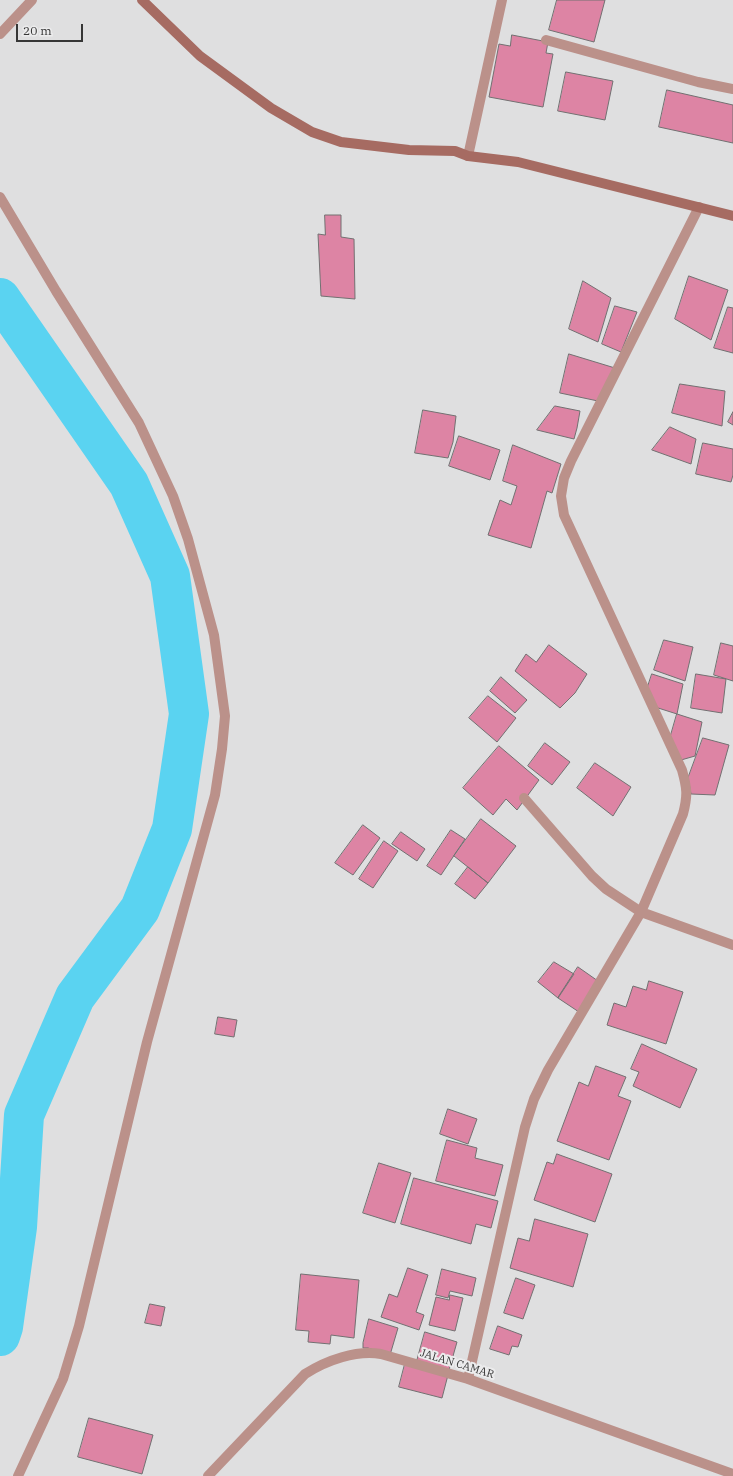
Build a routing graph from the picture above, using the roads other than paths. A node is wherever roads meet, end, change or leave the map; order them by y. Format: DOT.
graph roads {
  1 [pos="32,0"];
  2 [pos="142,0"];
  3 [pos="502,0"];
  4 [pos="0,34"];
  5 [pos="546,40"];
  6 [pos="733,89"];
  7 [pos="468,156"];
  8 [pos="0,197"];
  9 [pos="699,207"];
  10 [pos="733,216"];
  11 [pos="524,798"];
  12 [pos="641,912"];
  13 [pos="733,945"];
  14 [pos="468,1379"];
  15 [pos="733,1474"];
  16 [pos="18,1476"];
  17 [pos="208,1476"];
  1 -- 4 [label="street"];
  2 -- 7 [label="street"];
  3 -- 7 [label="street"];
  5 -- 6 [label="street"];
  7 -- 9 [label="street"];
  8 -- 16 [label="street"];
  9 -- 10 [label="street"];
  9 -- 12 [label="street"];
  11 -- 12 [label="street"];
  12 -- 13 [label="street"];
  12 -- 14 [label="street"];
  14 -- 15 [label="street, JALAN CAMAR"];
  14 -- 17 [label="street, JALAN CAMAR"];
}
